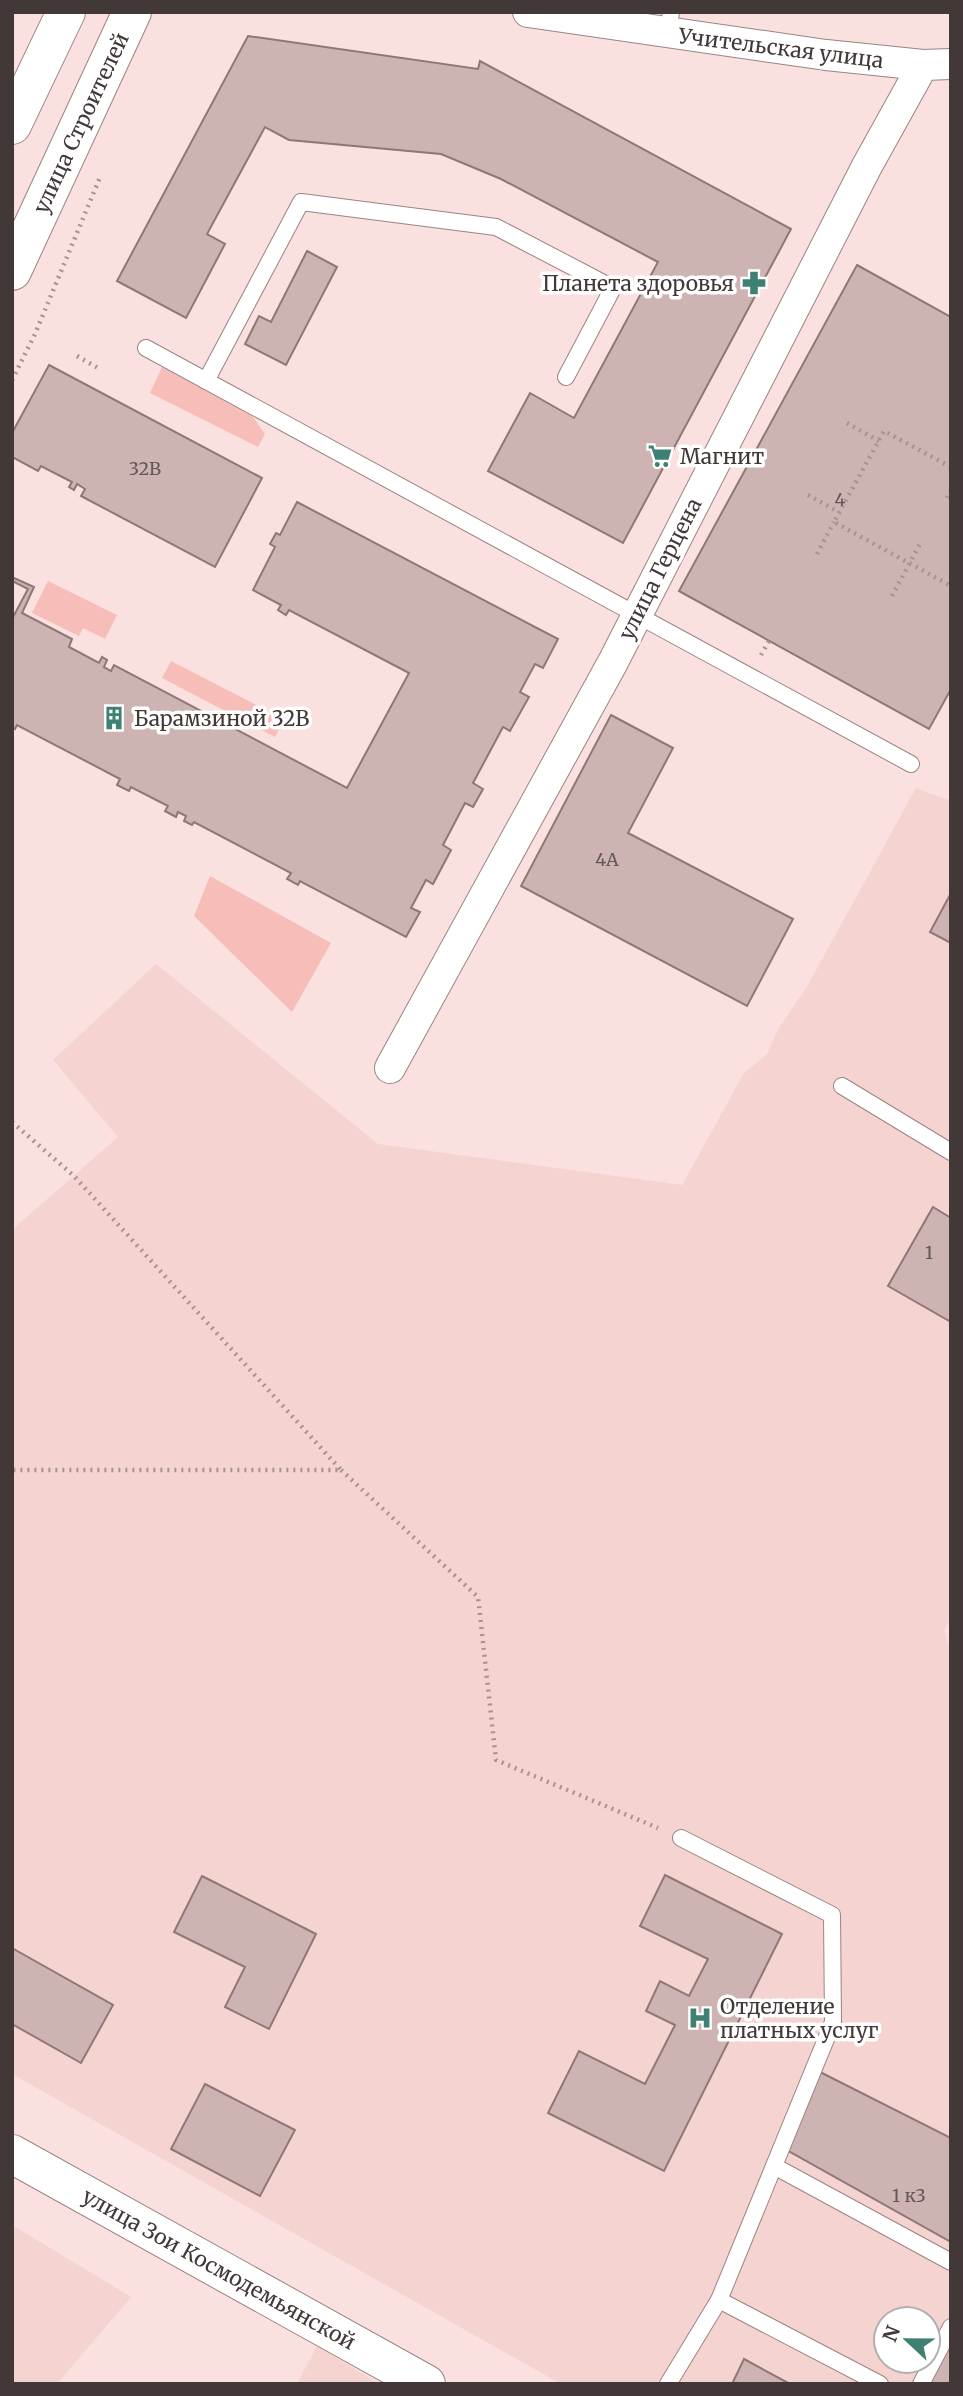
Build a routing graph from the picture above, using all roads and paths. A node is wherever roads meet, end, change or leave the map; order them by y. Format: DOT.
graph roads {
  1 [pos="65,12"];
  2 [pos="132,12"];
  3 [pos="528,12"];
  4 [pos="670,23"];
  5 [pos="937,65"];
  6 [pos="12,125"];
  7 [pos="104,167"];
  8 [pos="12,271"];
  9 [pos="146,348"];
  10 [pos="77,356"];
  11 [pos="97,368"];
  12 [pos="566,377"];
  13 [pos="12,380"];
  14 [pos="206,381"];
  15 [pos="847,423"];
  16 [pos="878,441"];
  17 [pos="951,467"];
  18 [pos="951,490"];
  19 [pos="808,495"];
  20 [pos="947,498"];
  21 [pos="839,512"];
  22 [pos="834,522"];
  23 [pos="921,542"];
  24 [pos="817,554"];
  25 [pos="909,564"];
  26 [pos="951,586"];
  27 [pos="892,596"];
  28 [pos="636,615"];
  29 [pos="911,764"];
  30 [pos="390,1068"];
  31 [pos="842,1086"];
  32 [pos="12,1122"];
  33 [pos="951,1152"];
  34 [pos="12,1470"];
  35 [pos="341,1470"];
  36 [pos="681,1838"];
  37 [pos="12,2154"];
  38 [pos="774,2166"];
  39 [pos="951,2262"];
  40 [pos="719,2300"];
  41 [pos="951,2327"];
  42 [pos="426,2384"];
  43 [pos="668,2384"];
  44 [pos="880,2384"];
  45 [pos="921,2384"];
  1 -- 6 [label="main road"];
  2 -- 8 [label="main road, улица Строителей"];
  3 -- 4 [label="street, Учительская улица"];
  4 -- 5 [label="street, Учительская улица"];
  5 -- 28 [label="street, улица Герцена"];
  7 -- 13 [label="path"];
  9 -- 14 [label="lane"];
  10 -- 11 [label="path"];
  12 -- 14 [label="lane"];
  14 -- 28 [label="lane"];
  15 -- 16 [label="path"];
  16 -- 17 [label="path"];
  16 -- 21 [label="path"];
  18 -- 20 [label="path"];
  19 -- 21 [label="path"];
  21 -- 22 [label="path"];
  22 -- 24 [label="path"];
  22 -- 25 [label="path"];
  23 -- 25 [label="path"];
  25 -- 26 [label="path"];
  25 -- 27 [label="path"];
  28 -- 29 [label="lane"];
  28 -- 30 [label="street, улица Герцена"];
  31 -- 33 [label="lane"];
  32 -- 35 [label="path"];
  34 -- 35 [label="path"];
  35 -- 36 [label="path"];
  36 -- 38 [label="lane"];
  37 -- 42 [label="main road, улица Зои Космодемьянской"];
  38 -- 39 [label="lane"];
  38 -- 40 [label="lane"];
  40 -- 43 [label="lane"];
  40 -- 44 [label="lane"];
  41 -- 45 [label="lane"];
}
